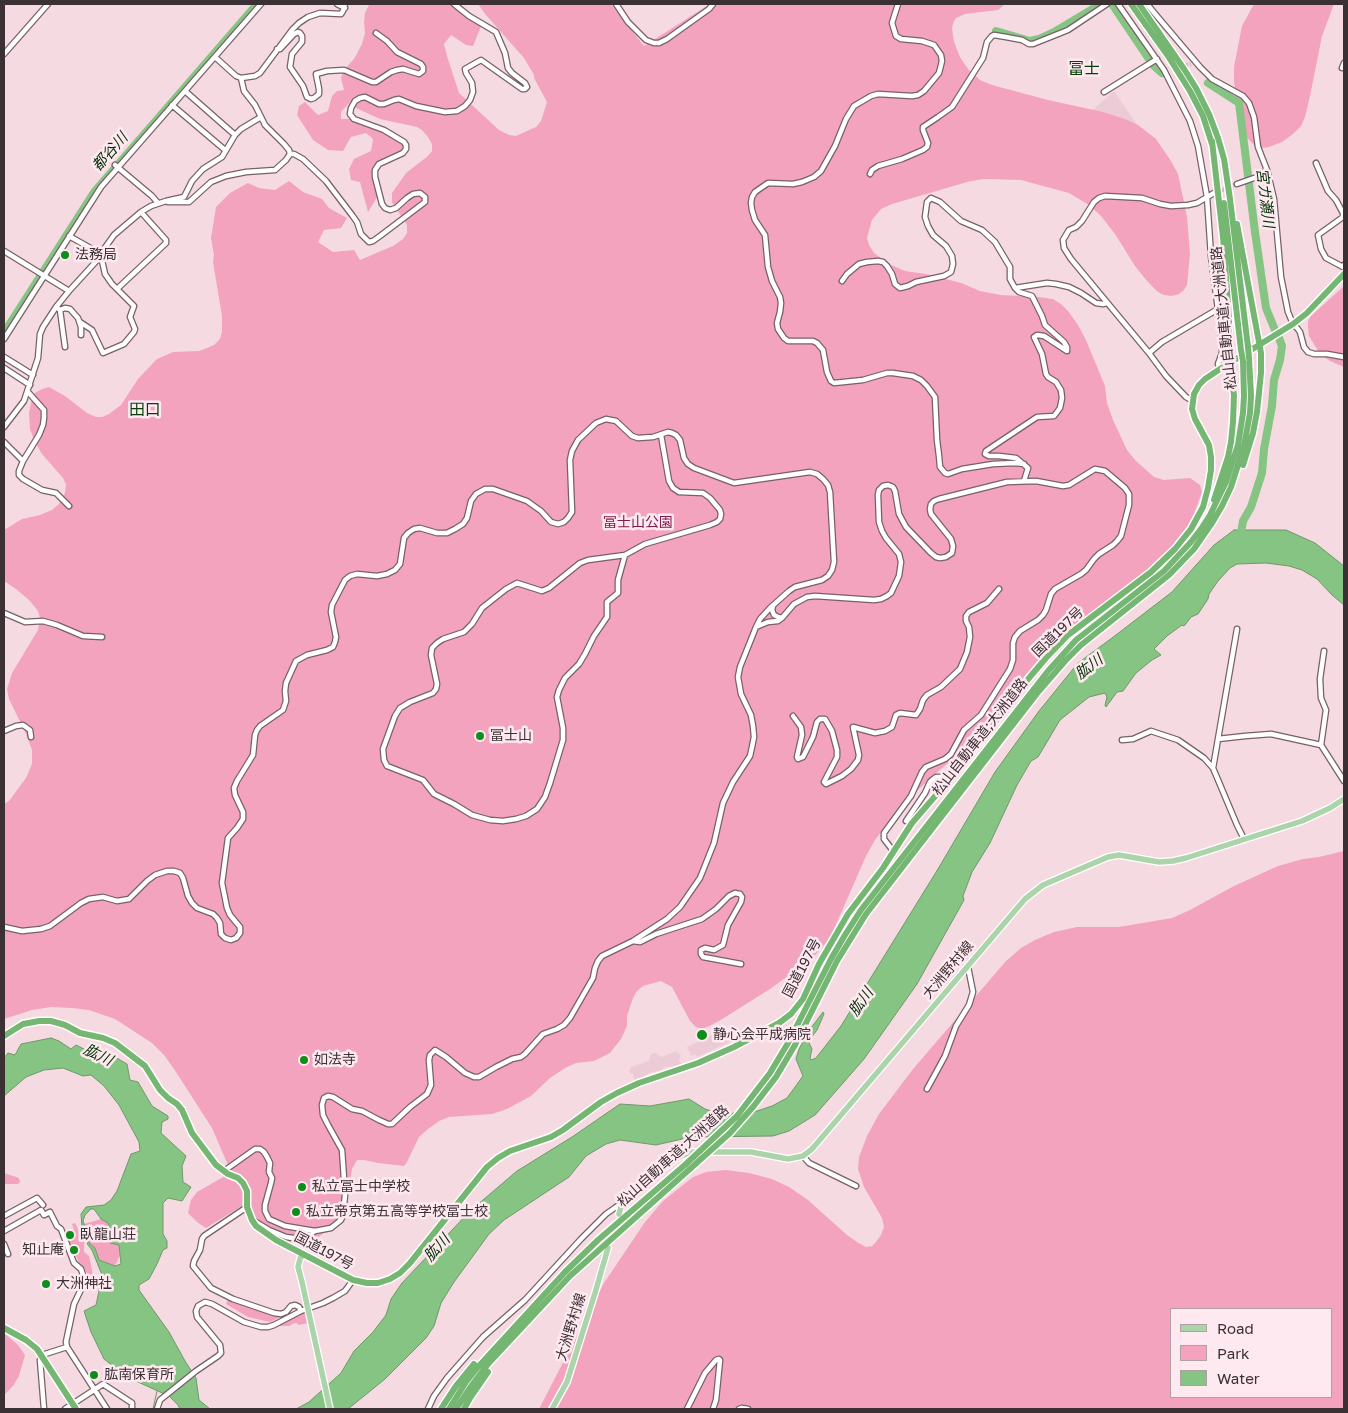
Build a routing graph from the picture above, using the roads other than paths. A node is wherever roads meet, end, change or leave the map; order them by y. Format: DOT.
graph roads {
  1 [pos="48,4"];
  2 [pos="262,4"];
  3 [pos="337,4"];
  4 [pos="454,4"];
  5 [pos="616,4"];
  6 [pos="713,4"];
  7 [pos="898,4"];
  8 [pos="1107,4"];
  9 [pos="1118,4"];
  10 [pos="1131,4"];
  11 [pos="1139,4"];
  12 [pos="1147,4"];
  13 [pos="345,6"];
  14 [pos="376,33"];
  15 [pos="277,49"];
  16 [pos="4,54"];
  17 [pos="215,57"];
  18 [pos="1157,59"];
  19 [pos="1191,64"];
  20 [pos="1200,67"];
  21 [pos="1171,69"];
  22 [pos="1164,70"];
  23 [pos="241,78"];
  24 [pos="185,91"];
  25 [pos="1104,92"];
  26 [pos="172,105"];
  27 [pos="261,117"];
  28 [pos="235,135"];
  29 [pos="1212,141"];
  30 [pos="225,150"];
  31 [pos="290,154"];
  32 [pos="1224,159"];
  33 [pos="1316,163"];
  34 [pos="117,166"];
  35 [pos="1267,170"];
  36 [pos="870,174"];
  37 [pos="1237,184"];
  38 [pos="1214,193"];
  39 [pos="1207,198"];
  40 [pos="166,201"];
  41 [pos="158,203"];
  42 [pos="140,212"];
  43 [pos="70,236"];
  44 [pos="4,251"];
  45 [pos="101,255"];
  46 [pos="1344,265"];
  47 [pos="1344,274"];
  48 [pos="42,275"];
  49 [pos="842,281"];
  50 [pos="1015,288"];
  51 [pos="117,289"];
  52 [pos="69,291"];
  53 [pos="1107,303"];
  54 [pos="58,309"];
  55 [pos="1218,309"];
  56 [pos="80,322"];
  57 [pos="1293,324"];
  58 [pos="81,335"];
  59 [pos="4,339"];
  60 [pos="1260,343"];
  61 [pos="65,347"];
  62 [pos="1245,349"];
  63 [pos="1149,353"];
  64 [pos="4,357"];
  65 [pos="1344,357"];
  66 [pos="1246,359"];
  67 [pos="1229,364"];
  68 [pos="4,368"];
  69 [pos="1220,369"];
  70 [pos="33,376"];
  71 [pos="30,385"];
  72 [pos="28,392"];
  73 [pos="1192,401"];
  74 [pos="4,427"];
  75 [pos="661,435"];
  76 [pos="4,442"];
  77 [pos="23,461"];
  78 [pos="1024,464"];
  79 [pos="1024,481"];
  80 [pos="69,506"];
  81 [pos="1222,506"];
  82 [pos="1201,528"];
  83 [pos="625,555"];
  84 [pos="999,589"];
  85 [pos="773,606"];
  86 [pos="4,613"];
  87 [pos="782,618"];
  88 [pos="756,627"];
  89 [pos="1237,629"];
  90 [pos="102,637"];
  91 [pos="1324,651"];
  92 [pos="793,716"];
  93 [pos="4,731"];
  94 [pos="31,737"];
  95 [pos="1218,739"];
  96 [pos="1122,740"];
  97 [pos="1321,745"];
  98 [pos="1213,768"];
  99 [pos="949,780"];
  100 [pos="1344,781"];
  101 [pos="1344,799"];
  102 [pos="906,821"];
  103 [pos="1244,840"];
  104 [pos="894,852"];
  105 [pos="4,927"];
  106 [pos="633,941"];
  107 [pos="741,964"];
  108 [pos="968,967"];
  109 [pos="4,1036"];
  110 [pos="792,1044"];
  111 [pos="927,1089"];
  112 [pos="803,1156"];
  113 [pos="224,1170"];
  114 [pos="856,1186"];
  115 [pos="622,1204"];
  116 [pos="43,1205"];
  117 [pos="248,1207"];
  118 [pos="4,1208"];
  119 [pos="619,1214"];
  120 [pos="5,1215"];
  121 [pos="252,1220"];
  122 [pos="4,1231"];
  123 [pos="315,1231"];
  124 [pos="4,1244"];
  125 [pos="608,1248"];
  126 [pos="8,1254"];
  127 [pos="303,1254"];
  128 [pos="353,1280"];
  129 [pos="301,1310"];
  130 [pos="519,1326"];
  131 [pos="4,1328"];
  132 [pos="67,1348"];
  133 [pos="42,1355"];
  134 [pos="95,1390"];
  135 [pos="75,1407"];
  136 [pos="44,1409"];
  137 [pos="65,1409"];
  138 [pos="107,1409"];
  139 [pos="132,1409"];
  140 [pos="157,1409"];
  141 [pos="330,1409"];
  142 [pos="428,1409"];
  143 [pos="441,1409"];
  144 [pos="449,1409"];
  145 [pos="456,1409"];
  146 [pos="464,1409"];
  147 [pos="552,1409"];
  148 [pos="687,1409"];
  149 [pos="713,1409"];
  150 [pos="739,1409"];
  151 [pos="747,1409"];
  1 -- 16 [label="street"];
  2 -- 17 [label="street"];
  3 -- 13 [label="street"];
  4 -- 31 [label="street"];
  5 -- 6 [label="street"];
  7 -- 78 [label="street"];
  8 -- 36 [label="street"];
  9 -- 18 [label="street"];
  10 -- 29 [label="highway, 松山自動車道;大洲道路"];
  11 -- 32 [label="highway, 松山自動車道;大洲道路"];
  12 -- 20 [label="street"];
  13 -- 15 [label="street"];
  14 -- 15 [label="street"];
  15 -- 23 [label="street"];
  17 -- 23 [label="street"];
  17 -- 24 [label="street"];
  18 -- 22 [label="street"];
  18 -- 25 [label="street"];
  19 -- 20 [label="street"];
  20 -- 35 [label="street"];
  21 -- 22 [label="street"];
  22 -- 39 [label="street"];
  23 -- 27 [label="street"];
  24 -- 26 [label="street"];
  24 -- 28 [label="street"];
  26 -- 30 [label="street"];
  26 -- 34 [label="street"];
  27 -- 28 [label="street"];
  27 -- 31 [label="street"];
  28 -- 30 [label="street"];
  29 -- 62 [label="highway, 松山自動車道;大洲道路"];
  29 -- 67 [label="highway"];
  30 -- 40 [label="street"];
  31 -- 40 [label="street"];
  32 -- 60 [label="highway"];
  32 -- 62 [label="highway, 松山自動車道;大洲道路"];
  33 -- 46 [label="street"];
  34 -- 41 [label="street"];
  34 -- 43 [label="street"];
  35 -- 37 [label="street"];
  35 -- 57 [label="street"];
  38 -- 39 [label="street"];
  39 -- 53 [label="street"];
  39 -- 55 [label="street"];
  40 -- 41 [label="street"];
  41 -- 42 [label="street"];
  42 -- 45 [label="street"];
  42 -- 51 [label="street"];
  43 -- 45 [label="street"];
  43 -- 48 [label="street"];
  44 -- 48 [label="street"];
  45 -- 51 [label="street"];
  45 -- 52 [label="street"];
  47 -- 57 [label="highway"];
  48 -- 52 [label="street"];
  48 -- 59 [label="street"];
  49 -- 50 [label="street"];
  50 -- 53 [label="street"];
  50 -- 78 [label="street"];
  51 -- 56 [label="street"];
  52 -- 54 [label="street"];
  53 -- 63 [label="street"];
  54 -- 56 [label="street"];
  54 -- 61 [label="street"];
  54 -- 70 [label="street"];
  55 -- 63 [label="street"];
  55 -- 69 [label="street"];
  56 -- 58 [label="street"];
  57 -- 60 [label="highway"];
  57 -- 65 [label="street"];
  60 -- 67 [label="highway"];
  60 -- 81 [label="highway"];
  62 -- 66 [label="highway, 松山自動車道;大洲道路, bridge"];
  63 -- 73 [label="street"];
  64 -- 70 [label="street"];
  66 -- 81 [label="highway, 松山自動車道;大洲道路"];
  66 -- 82 [label="highway, 松山自動車道;大洲道路"];
  67 -- 69 [label="highway"];
  67 -- 82 [label="highway"];
  68 -- 71 [label="street"];
  69 -- 73 [label="highway"];
  70 -- 71 [label="street"];
  71 -- 72 [label="street"];
  72 -- 74 [label="street"];
  72 -- 77 [label="street"];
  73 -- 99 [label="highway, 国道197号"];
  75 -- 83 [label="street"];
  75 -- 85 [label="street"];
  75 -- 105 [label="street"];
  76 -- 77 [label="street"];
  77 -- 80 [label="street"];
  78 -- 79 [label="street"];
  79 -- 87 [label="street"];
  79 -- 104 [label="street"];
  81 -- 110 [label="highway, 松山自動車道;大洲道路"];
  82 -- 110 [label="highway, 松山自動車道;大洲道路"];
  83 -- 83 [label="street"];
  84 -- 92 [label="street"];
  85 -- 87 [label="street"];
  85 -- 88 [label="street"];
  86 -- 90 [label="street"];
  87 -- 88 [label="street"];
  88 -- 106 [label="street"];
  89 -- 95 [label="street"];
  91 -- 97 [label="street"];
  93 -- 94 [label="street"];
  95 -- 97 [label="street"];
  95 -- 98 [label="street"];
  96 -- 98 [label="street"];
  97 -- 100 [label="street"];
  98 -- 103 [label="street"];
  99 -- 102 [label="street"];
  99 -- 104 [label="highway, 国道197号"];
  101 -- 103 [label="main road, 大洲野村線"];
  103 -- 108 [label="main road, 大洲野村線"];
  104 -- 128 [label="highway, 国道197号"];
  106 -- 107 [label="street"];
  106 -- 123 [label="street"];
  108 -- 111 [label="street"];
  108 -- 112 [label="main road, 大洲野村線"];
  109 -- 113 [label="highway"];
  110 -- 130 [label="highway, 松山自動車道;大洲道路, bridge"];
  112 -- 114 [label="street"];
  112 -- 115 [label="main road"];
  113 -- 117 [label="highway"];
  113 -- 123 [label="street"];
  115 -- 119 [label="main road"];
  115 -- 142 [label="street"];
  116 -- 120 [label="street"];
  117 -- 121 [label="highway"];
  117 -- 129 [label="street"];
  118 -- 120 [label="street"];
  121 -- 123 [label="street"];
  121 -- 127 [label="highway, 国道197号"];
  122 -- 132 [label="street"];
  124 -- 126 [label="street"];
  125 -- 147 [label="main road, 大洲野村線"];
  127 -- 128 [label="highway, 国道197号"];
  127 -- 141 [label="main road, bridge"];
  128 -- 129 [label="street"];
  129 -- 140 [label="street"];
  130 -- 143 [label="highway"];
  130 -- 144 [label="highway, 松山自動車道;大洲道路"];
  130 -- 145 [label="highway, 松山自動車道;大洲道路"];
  130 -- 146 [label="highway"];
  131 -- 133 [label="highway"];
  132 -- 133 [label="street"];
  132 -- 134 [label="street"];
  133 -- 135 [label="highway"];
  133 -- 136 [label="street"];
  134 -- 135 [label="street"];
  134 -- 138 [label="street"];
  134 -- 139 [label="street"];
  135 -- 137 [label="street"];
  148 -- 149 [label="street"];
  150 -- 151 [label="street"];
}
